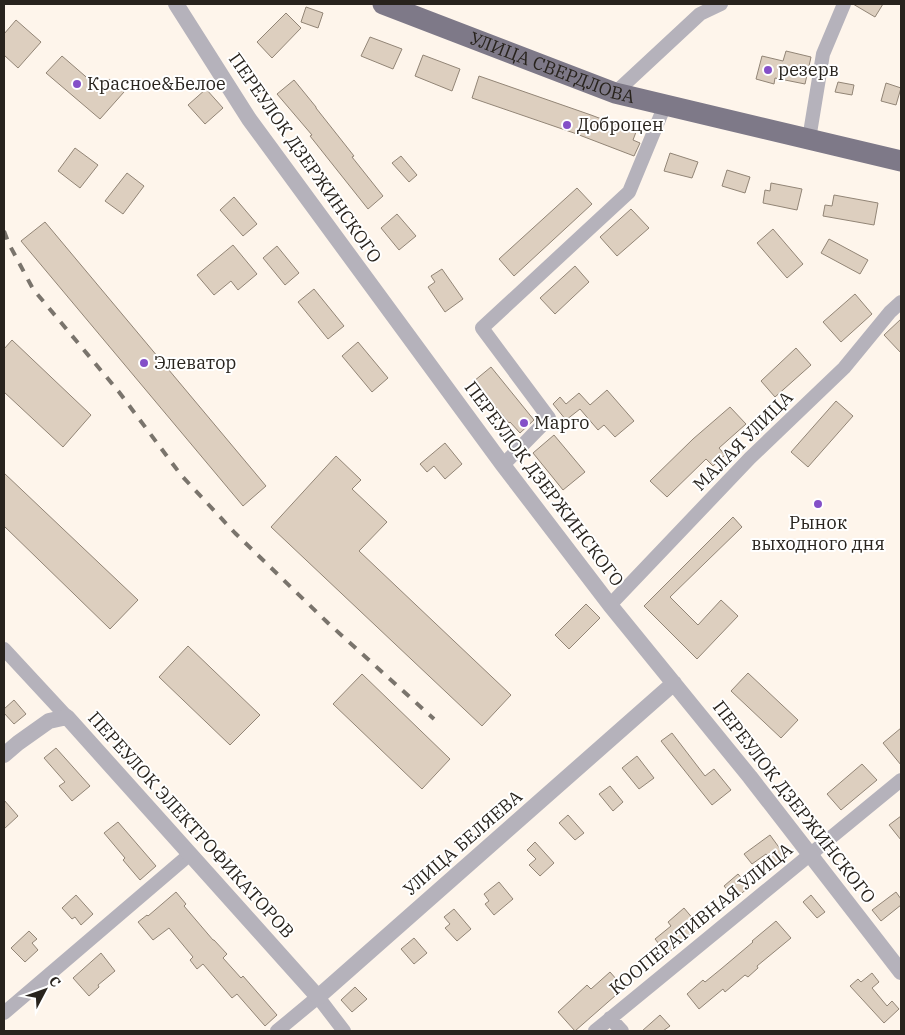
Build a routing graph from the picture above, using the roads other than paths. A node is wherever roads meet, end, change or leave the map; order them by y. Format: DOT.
graph roads {
  1 [pos="176,4"];
  2 [pos="721,4"];
  3 [pos="844,4"];
  4 [pos="393,6"];
  5 [pos="615,93"];
  6 [pos="665,105"];
  7 [pos="809,139"];
  8 [pos="901,161"];
  9 [pos="901,302"];
  10 [pos="503,465"];
  11 [pos="610,605"];
  12 [pos="4,649"];
  13 [pos="674,684"];
  14 [pos="67,716"];
  15 [pos="4,755"];
  16 [pos="901,780"];
  17 [pos="810,854"];
  18 [pos="189,855"];
  19 [pos="901,972"];
  20 [pos="318,998"];
  21 [pos="4,1013"];
  22 [pos="610,1018"];
  23 [pos="276,1031"];
  24 [pos="344,1031"];
  25 [pos="595,1031"];
  26 [pos="622,1031"];
  1 -- 10 [label="street, ПЕРЕУЛОК ДЗЕРЖИНСКОГО"];
  2 -- 5 [label="street"];
  3 -- 7 [label="street"];
  4 -- 5 [label="main road, УЛИЦА СВЕРДЛОВА"];
  5 -- 6 [label="main road, УЛИЦА СВЕРДЛОВА"];
  6 -- 7 [label="main road, УЛИЦА СВЕРДЛОВА"];
  6 -- 10 [label="street"];
  7 -- 8 [label="main road, УЛИЦА СВЕРДЛОВА"];
  9 -- 11 [label="street, МАЛАЯ УЛИЦА"];
  10 -- 11 [label="street, ПЕРЕУЛОК ДЗЕРЖИНСКОГО"];
  11 -- 13 [label="street, ПЕРЕУЛОК ДЗЕРЖИНСКОГО"];
  12 -- 14 [label="street, ПЕРЕУЛОК ЭЛЕКТРОФИКАТОРОВ"];
  13 -- 17 [label="street, ПЕРЕУЛОК ДЗЕРЖИНСКОГО"];
  13 -- 20 [label="street, УЛИЦА БЕЛЯЕВА"];
  14 -- 15 [label="street"];
  14 -- 18 [label="street, ПЕРЕУЛОК ЭЛЕКТРОФИКАТОРОВ"];
  16 -- 17 [label="street, КООПЕРАТИВНАЯ УЛИЦА"];
  17 -- 19 [label="street, ПЕРЕУЛОК ДЗЕРЖИНСКОГО"];
  17 -- 22 [label="street, КООПЕРАТИВНАЯ УЛИЦА"];
  18 -- 20 [label="street, ПЕРЕУЛОК ЭЛЕКТРОФИКАТОРОВ"];
  18 -- 21 [label="street"];
  20 -- 23 [label="street, УЛИЦА БЕЛЯЕВА"];
  20 -- 24 [label="street, ПЕРЕУЛОК ЭЛЕКТРОФИКАТОРОВ"];
  22 -- 25 [label="street, КООПЕРАТИВНАЯ УЛИЦА"];
  22 -- 26 [label="street"];
}
